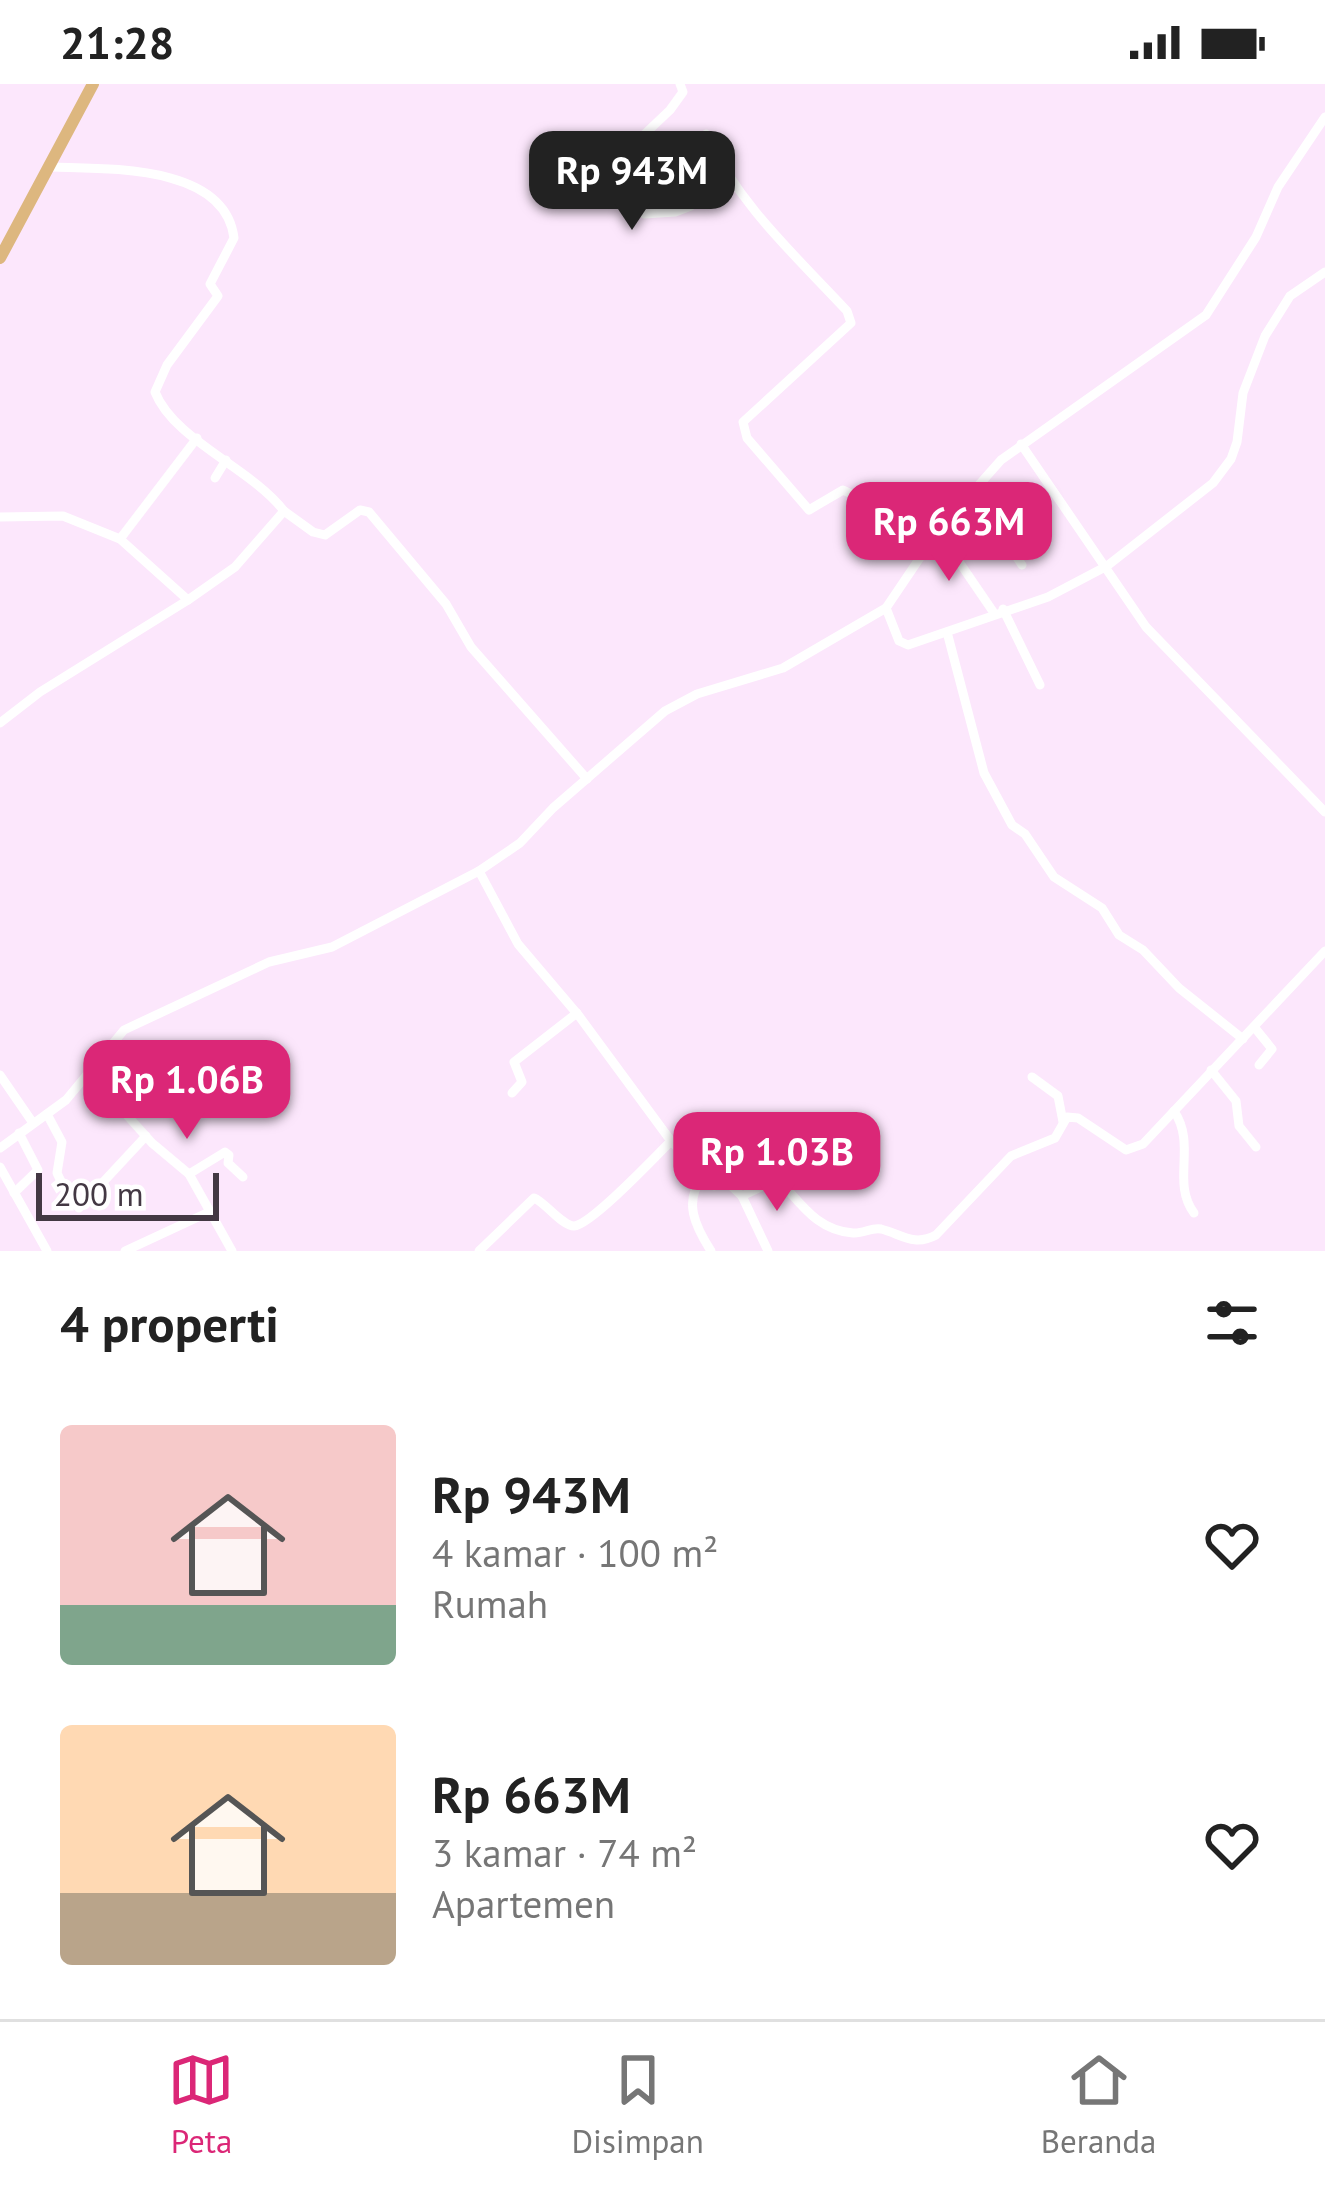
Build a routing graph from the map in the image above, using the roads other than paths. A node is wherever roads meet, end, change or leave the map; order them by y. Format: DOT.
graph roads {
  1 [pos="93,84"];
  2 [pos="680,84"];
  3 [pos="1324,122"];
  4 [pos="706,134"];
  5 [pos="52,167"];
  6 [pos="691,206"];
  7 [pos="0,258"];
  8 [pos="1325,272"];
  9 [pos="197,438"];
  10 [pos="1021,444"];
  11 [pos="226,460"];
  12 [pos="214,478"];
  13 [pos="972,491"];
  14 [pos="284,511"];
  15 [pos="0,517"];
  16 [pos="950,518"];
  17 [pos="938,531"];
  18 [pos="120,539"];
  19 [pos="1022,565"];
  20 [pos="1107,566"];
  21 [pos="188,600"];
  22 [pos="886,608"];
  23 [pos="999,611"];
  24 [pos="947,632"];
  25 [pos="1040,685"];
  26 [pos="0,724"];
  27 [pos="586,779"];
  28 [pos="1325,812"];
  29 [pos="479,871"];
  30 [pos="1322,958"];
  31 [pos="577,1013"];
  32 [pos="1255,1028"];
  33 [pos="1223,1037"];
  34 [pos="1243,1039"];
  35 [pos="1229,1053"];
  36 [pos="1259,1065"];
  37 [pos="1211,1070"];
  38 [pos="89,1073"];
  39 [pos="0,1075"];
  40 [pos="1032,1077"];
  41 [pos="512,1093"];
  42 [pos="1174,1111"];
  43 [pos="46,1114"];
  44 [pos="1063,1121"];
  45 [pos="33,1123"];
  46 [pos="19,1133"];
  47 [pos="146,1136"];
  48 [pos="671,1142"];
  49 [pos="1256,1147"];
  50 [pos="0,1148"];
  51 [pos="0,1167"];
  52 [pos="189,1174"];
  53 [pos="243,1177"];
  54 [pos="704,1177"];
  55 [pos="14,1193"];
  56 [pos="742,1196"];
  57 [pos="209,1212"];
  58 [pos="1194,1213"];
  59 [pos="154,1238"];
  60 [pos="47,1251"];
  61 [pos="125,1251"];
  62 [pos="161,1251"];
  63 [pos="232,1251"];
  64 [pos="479,1251"];
  65 [pos="711,1251"];
  66 [pos="768,1251"];
  1 -- 5 [label="main road"];
  2 -- 6 [label="street"];
  3 -- 10 [label="street"];
  4 -- 16 [label="street"];
  5 -- 7 [label="main road"];
  5 -- 9 [label="street"];
  8 -- 20 [label="street"];
  9 -- 11 [label="street"];
  9 -- 18 [label="street"];
  10 -- 13 [label="street"];
  10 -- 20 [label="street"];
  11 -- 12 [label="street"];
  11 -- 14 [label="street"];
  13 -- 16 [label="street"];
  13 -- 19 [label="street"];
  14 -- 21 [label="street"];
  14 -- 27 [label="street"];
  15 -- 18 [label="street"];
  16 -- 17 [label="street"];
  17 -- 22 [label="street"];
  17 -- 23 [label="street"];
  18 -- 21 [label="street"];
  20 -- 23 [label="street"];
  20 -- 28 [label="street"];
  21 -- 26 [label="street"];
  22 -- 24 [label="street"];
  22 -- 27 [label="street"];
  23 -- 24 [label="street"];
  23 -- 25 [label="street"];
  24 -- 33 [label="street"];
  27 -- 29 [label="street"];
  29 -- 31 [label="street"];
  29 -- 38 [label="street"];
  30 -- 32 [label="street"];
  31 -- 41 [label="street"];
  31 -- 48 [label="street"];
  32 -- 34 [label="street"];
  32 -- 36 [label="street"];
  33 -- 34 [label="street"];
  33 -- 35 [label="street"];
  34 -- 35 [label="street"];
  35 -- 37 [label="street"];
  37 -- 42 [label="street"];
  37 -- 49 [label="street"];
  38 -- 43 [label="street"];
  38 -- 47 [label="street"];
  39 -- 45 [label="street"];
  40 -- 44 [label="street"];
  42 -- 44 [label="street"];
  42 -- 58 [label="street"];
  43 -- 45 [label="street"];
  43 -- 47 [label="street"];
  44 -- 56 [label="street"];
  45 -- 46 [label="street"];
  46 -- 50 [label="street"];
  46 -- 55 [label="street"];
  47 -- 52 [label="street"];
  48 -- 54 [label="street"];
  48 -- 64 [label="street"];
  51 -- 55 [label="street"];
  52 -- 53 [label="street"];
  52 -- 57 [label="street"];
  54 -- 56 [label="street"];
  54 -- 65 [label="street"];
  55 -- 60 [label="street"];
  56 -- 66 [label="street"];
  57 -- 59 [label="street"];
  57 -- 63 [label="street"];
  59 -- 61 [label="street"];
  59 -- 62 [label="street"];
}
